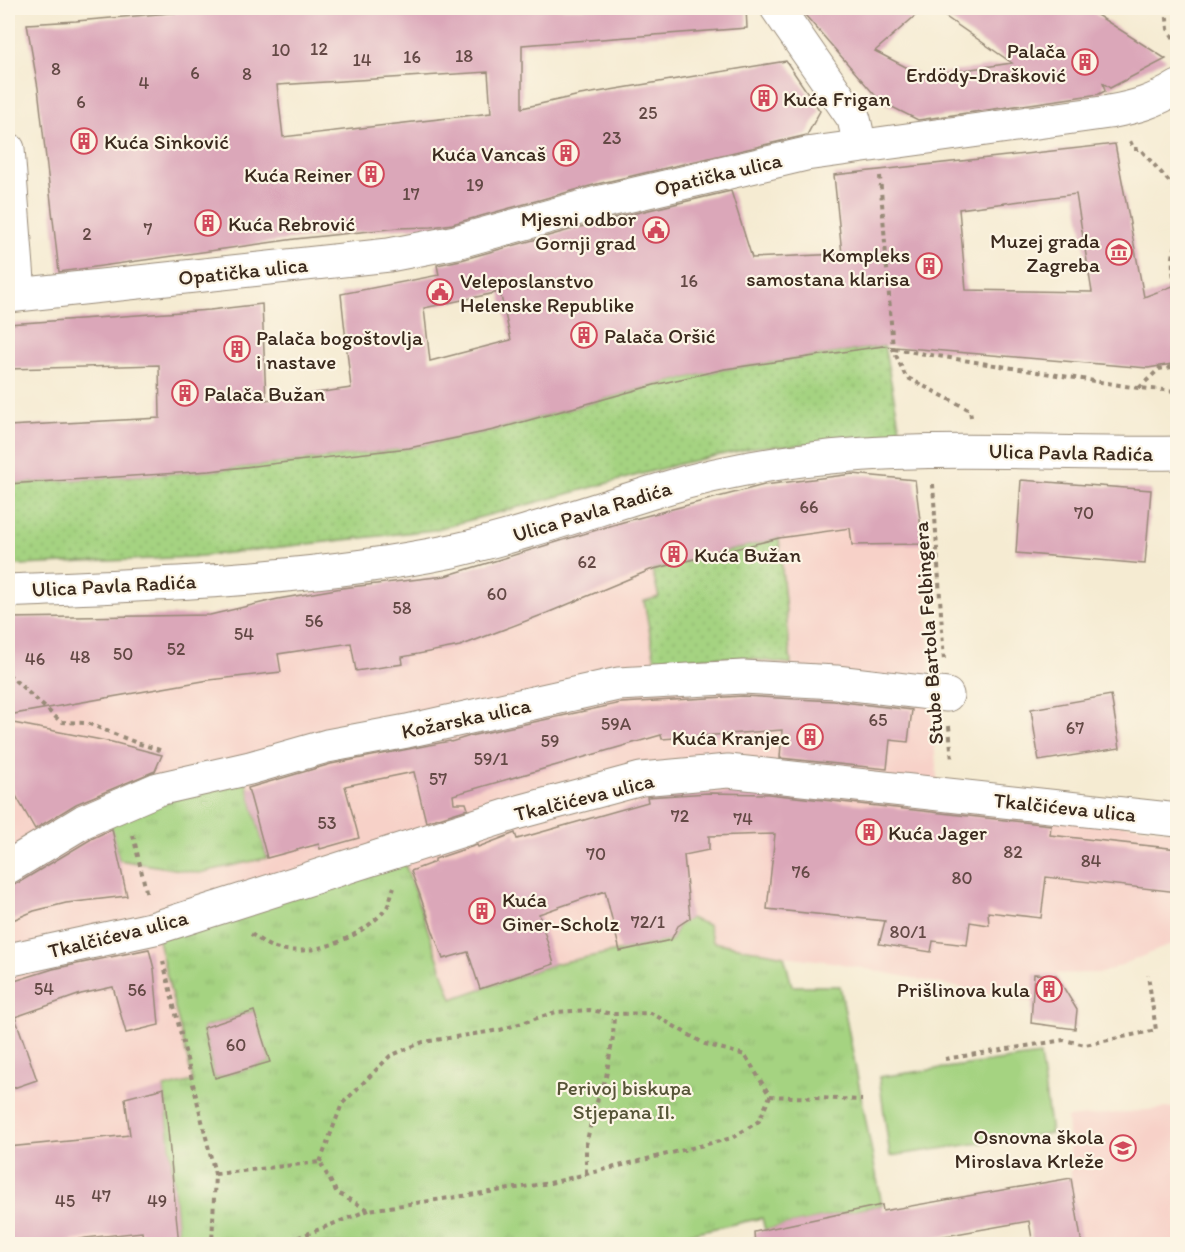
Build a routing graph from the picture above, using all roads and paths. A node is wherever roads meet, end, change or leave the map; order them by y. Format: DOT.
graph roads {
  1 [pos="777,8"];
  2 [pos="1166,8"];
  3 [pos="1178,45"];
  4 [pos="1178,87"];
  5 [pos="1129,131"];
  6 [pos="860,146"];
  7 [pos="8,149"];
  8 [pos="880,176"];
  9 [pos="1178,195"];
  10 [pos="1178,242"];
  11 [pos="1175,285"];
  12 [pos="13,295"];
  13 [pos="893,349"];
  14 [pos="1178,366"];
  15 [pos="1138,388"];
  16 [pos="1178,391"];
  17 [pos="973,423"];
  18 [pos="1178,453"];
  19 [pos="933,480"];
  20 [pos="8,591"];
  21 [pos="8,675"];
  22 [pos="946,694"];
  23 [pos="158,789"];
  24 [pos="955,795"];
  25 [pos="125,803"];
  26 [pos="1178,820"];
  27 [pos="400,850"];
  28 [pos="8,867"];
  29 [pos="226,905"];
  30 [pos="156,927"];
  31 [pos="8,960"];
  32 [pos="1148,975"];
  33 [pos="171,995"];
  34 [pos="614,1014"];
  35 [pos="945,1059"];
  36 [pos="770,1096"];
  37 [pos="862,1100"];
  38 [pos="320,1162"];
  39 [pos="215,1173"];
  40 [pos="586,1173"];
  41 [pos="369,1210"];
  42 [pos="212,1245"];
  43 [pos="281,1245"];
  1 -- 6 [label="street"];
  2 -- 3 [label="path"];
  4 -- 6 [label="street, Opatička ulica"];
  5 -- 9 [label="path"];
  6 -- 12 [label="street, Opatička ulica"];
  7 -- 12 [label="street"];
  8 -- 13 [label="path"];
  10 -- 11 [label="path"];
  13 -- 15 [label="path"];
  13 -- 17 [label="path"];
  14 -- 15 [label="path"];
  15 -- 16 [label="path"];
  18 -- 20 [label="street, Ulica Pavla Radića"];
  19 -- 22 [label="path, Stube Bartola Felbingera"];
  21 -- 23 [label="path"];
  22 -- 23 [label="street, Kožarska ulica"];
  22 -- 24 [label="path, Stube Bartola Felbingera"];
  23 -- 25 [label="street, Kožarska ulica"];
  24 -- 26 [label="street, Tkalčićeva ulica"];
  24 -- 27 [label="street, Tkalčićeva ulica"];
  25 -- 28 [label="street, Kožarska ulica"];
  25 -- 30 [label="path"];
  27 -- 29 [label="street, Tkalčićeva ulica"];
  27 -- 29 [label="path"];
  29 -- 30 [label="street, Tkalčićeva ulica"];
  30 -- 31 [label="street, Tkalčićeva ulica"];
  32 -- 35 [label="path"];
  33 -- 39 [label="path"];
  34 -- 36 [label="path"];
  34 -- 38 [label="path"];
  34 -- 40 [label="path"];
  36 -- 37 [label="path"];
  36 -- 40 [label="path"];
  38 -- 39 [label="path"];
  38 -- 41 [label="path"];
  39 -- 42 [label="path"];
  40 -- 41 [label="path"];
  41 -- 43 [label="path"];
}
